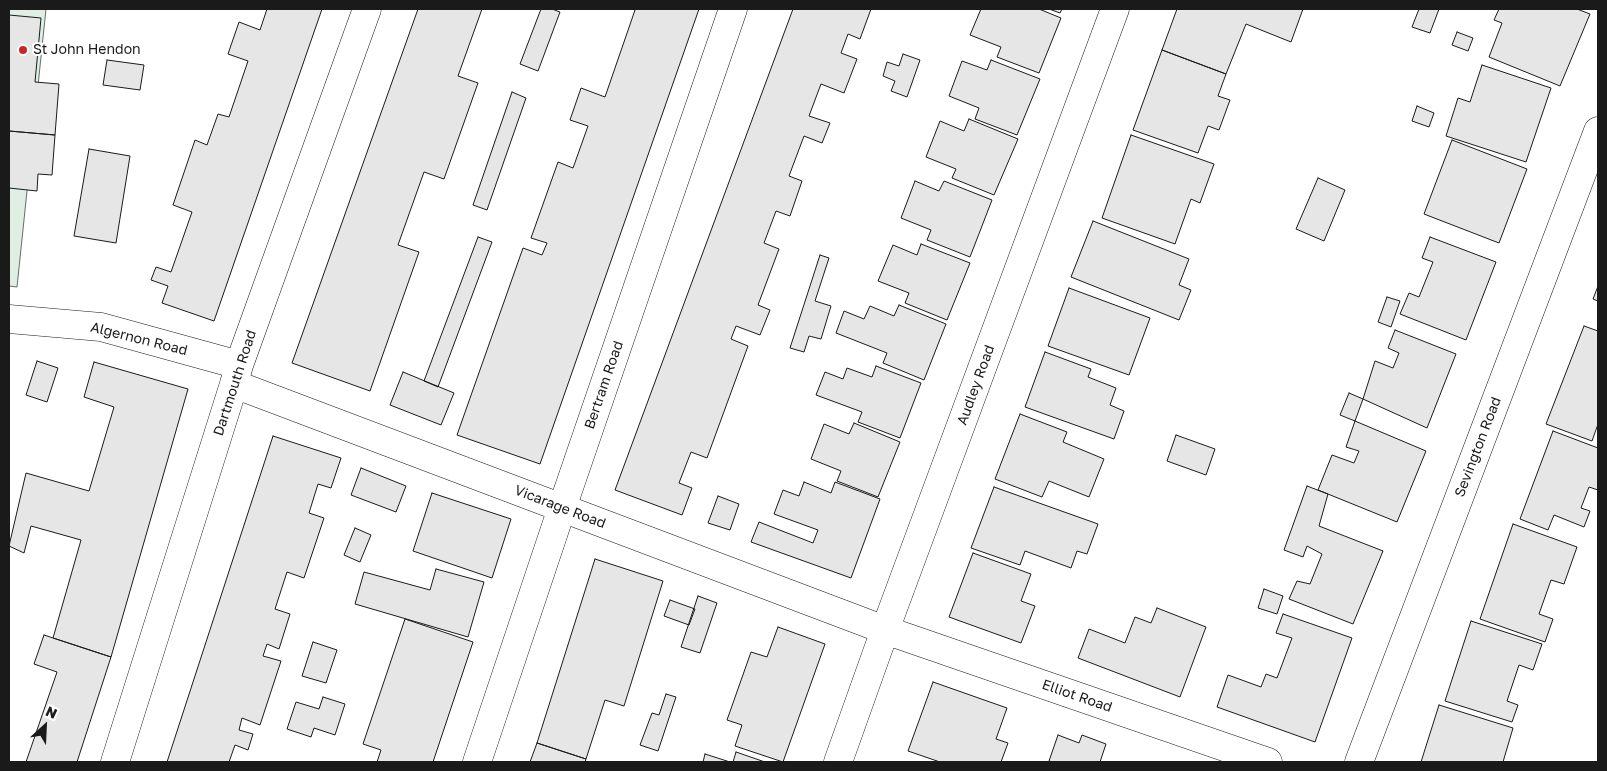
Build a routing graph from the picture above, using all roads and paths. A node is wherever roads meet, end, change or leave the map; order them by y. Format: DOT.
graph roads {
  1 [pos="367,9"];
  2 [pos="733,9"];
  3 [pos="1115,9"];
  4 [pos="1598,131"];
  5 [pos="9,320"];
  6 [pos="237,374"];
  7 [pos="562,508"];
  8 [pos="885,630"];
  9 [pos="115,762"];
  10 [pos="477,762"];
  11 [pos="838,762"];
  12 [pos="1268,762"];
  13 [pos="1359,762"];
  1 -- 6 [label="street, Dartmouth Road"];
  2 -- 7 [label="street, Bertram Road"];
  3 -- 8 [label="street, Audley Road"];
  4 -- 13 [label="street, Sevington Road"];
  5 -- 6 [label="street, Algernon Road"];
  6 -- 7 [label="street, Vicarage Road"];
  6 -- 9 [label="street, Dartmouth Road"];
  7 -- 8 [label="street, Vicarage Road"];
  7 -- 10 [label="street, Bertram Road"];
  8 -- 11 [label="street, Audley Road"];
  8 -- 12 [label="street, Elliot Road"];
}
